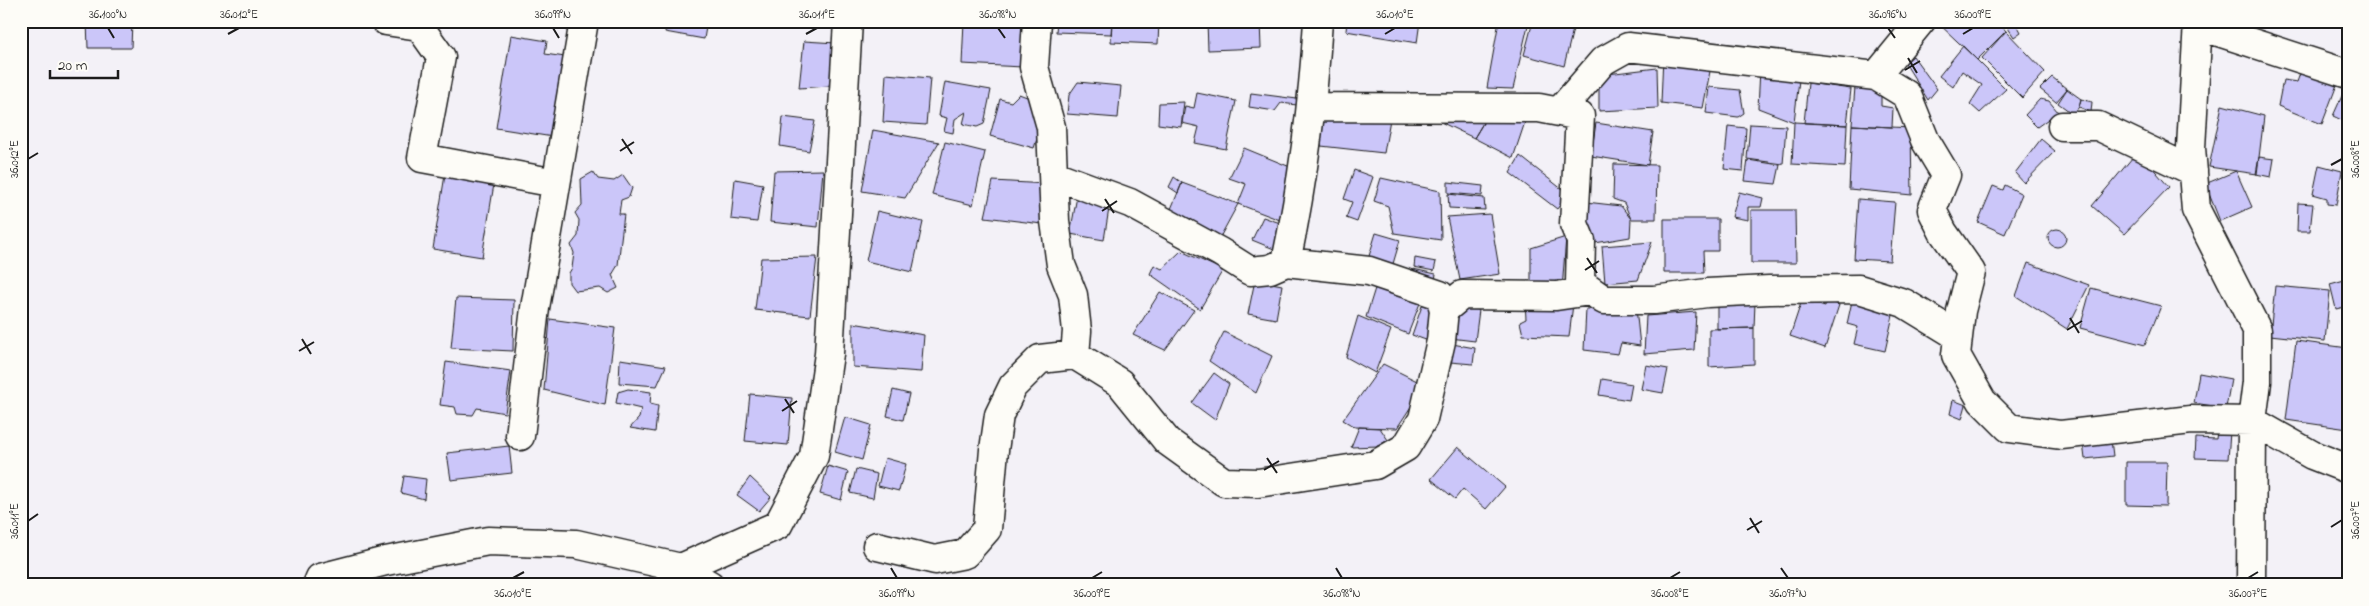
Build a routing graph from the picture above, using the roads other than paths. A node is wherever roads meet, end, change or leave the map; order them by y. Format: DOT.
graph roads {
  1 [pos="386,21"];
  2 [pos="584,21"];
  3 [pos="848,21"];
  4 [pos="1037,21"];
  5 [pos="1318,21"];
  6 [pos="1920,21"];
  7 [pos="2197,23"];
  8 [pos="420,24"];
  9 [pos="2348,74"];
  10 [pos="1876,76"];
  11 [pos="1312,107"];
  12 [pos="1559,112"];
  13 [pos="2062,126"];
  14 [pos="2193,171"];
  15 [pos="1054,175"];
  16 [pos="556,183"];
  17 [pos="1286,262"];
  18 [pos="1590,291"];
  19 [pos="1444,310"];
  20 [pos="1958,336"];
  21 [pos="1075,354"];
  22 [pos="2252,421"];
  23 [pos="520,436"];
  24 [pos="2348,469"];
  25 [pos="877,546"];
  26 [pos="680,576"];
  27 [pos="317,585"];
  28 [pos="710,585"];
  29 [pos="2251,585"];
  1 -- 8 [label="street"];
  2 -- 16 [label="street"];
  3 -- 26 [label="street"];
  4 -- 15 [label="street"];
  5 -- 11 [label="street"];
  6 -- 10 [label="street"];
  7 -- 9 [label="street"];
  7 -- 14 [label="street"];
  8 -- 16 [label="street"];
  10 -- 12 [label="street"];
  10 -- 20 [label="street"];
  11 -- 12 [label="street"];
  11 -- 17 [label="street"];
  12 -- 18 [label="street"];
  13 -- 14 [label="street"];
  14 -- 22 [label="street"];
  15 -- 17 [label="street"];
  15 -- 21 [label="street"];
  16 -- 23 [label="street"];
  17 -- 19 [label="street"];
  18 -- 19 [label="street"];
  18 -- 20 [label="street"];
  19 -- 21 [label="street"];
  20 -- 22 [label="street"];
  21 -- 25 [label="street"];
  22 -- 24 [label="street"];
  22 -- 29 [label="street"];
  26 -- 27 [label="street"];
  26 -- 28 [label="street"];
}
